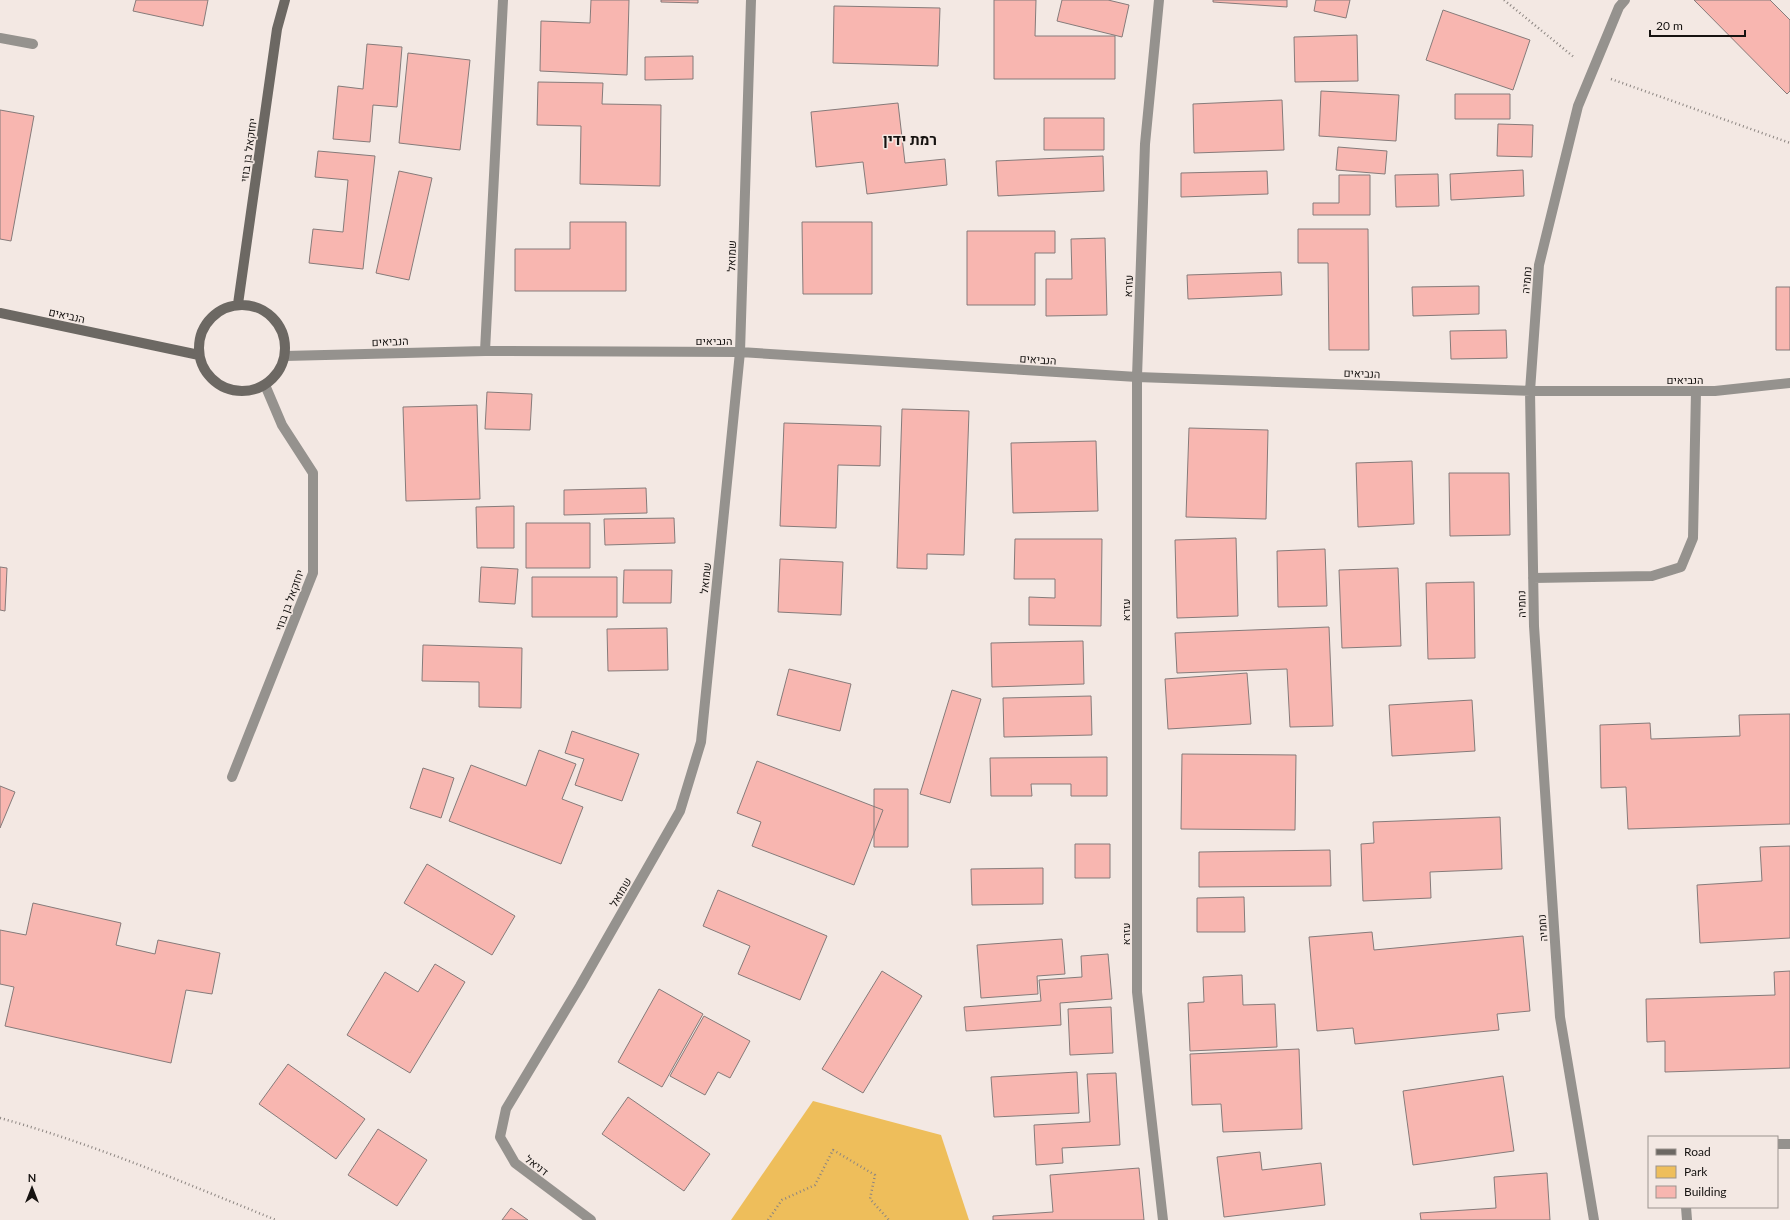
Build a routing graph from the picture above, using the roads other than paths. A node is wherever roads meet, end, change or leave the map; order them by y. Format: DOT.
graph roads {
  1 [pos="285,0"];
  2 [pos="503,0"];
  3 [pos="751,0"];
  4 [pos="1159,0"];
  5 [pos="1625,0"];
  6 [pos="0,38"];
  7 [pos="33,44"];
  8 [pos="238,304"];
  9 [pos="0,313"];
  10 [pos="485,351"];
  11 [pos="740,352"];
  12 [pos="199,355"];
  13 [pos="285,356"];
  14 [pos="1137,377"];
  15 [pos="1790,383"];
  16 [pos="265,385"];
  17 [pos="1530,391"];
  18 [pos="1696,391"];
  19 [pos="1533,578"];
  20 [pos="232,777"];
  21 [pos="506,1109"];
  22 [pos="1778,1144"];
  23 [pos="1790,1144"];
  24 [pos="1686,1208"];
  25 [pos="592,1220"];
  26 [pos="1163,1220"];
  27 [pos="1594,1220"];
  28 [pos="1688,1220"];
  1 -- 8 [label="street, יחזקאל בן בוזי"];
  2 -- 10 [label="street"];
  3 -- 11 [label="street, שמואל"];
  4 -- 14 [label="street, עזרא"];
  5 -- 17 [label="street, נחמיה"];
  6 -- 7 [label="street"];
  8 -- 12 [label="street"];
  8 -- 13 [label="street"];
  9 -- 12 [label="street, הנביאים"];
  10 -- 11 [label="street, הנביאים"];
  10 -- 13 [label="street, הנביאים"];
  11 -- 14 [label="street, הנביאים"];
  11 -- 21 [label="street, שמואל"];
  12 -- 16 [label="street"];
  13 -- 16 [label="street"];
  14 -- 17 [label="street, הנביאים"];
  14 -- 26 [label="street, עזרא"];
  15 -- 18 [label="street, הנביאים"];
  16 -- 20 [label="street, יחזקאל בן בוזי"];
  17 -- 18 [label="street, הנביאים"];
  17 -- 19 [label="street, נחמיה"];
  18 -- 19 [label="street"];
  19 -- 27 [label="street, נחמיה"];
  21 -- 25 [label="street, דניאל"];
  22 -- 23 [label="street"];
  24 -- 28 [label="street"];
}
